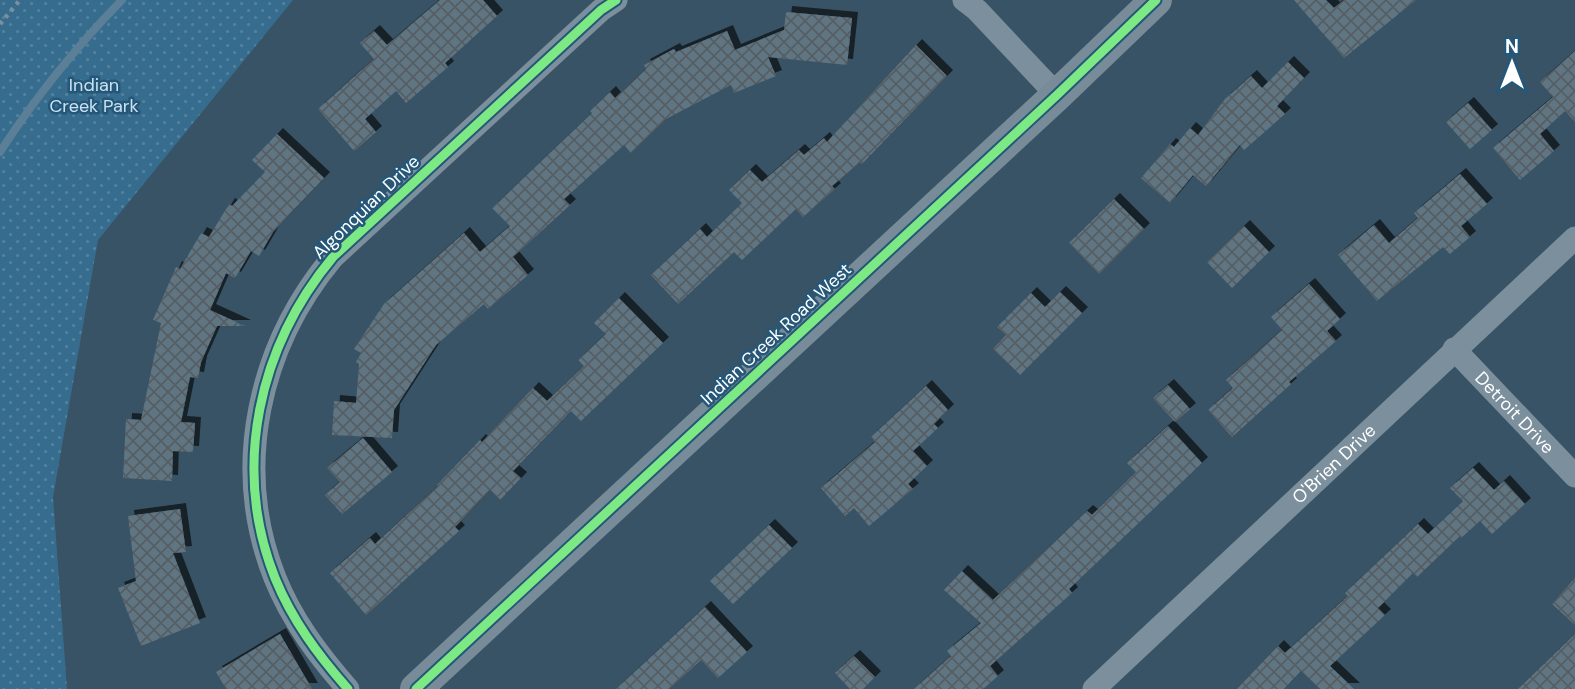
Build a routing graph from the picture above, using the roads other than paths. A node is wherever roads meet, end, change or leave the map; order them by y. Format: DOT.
graph roads {
  1 [pos="616,0"];
  2 [pos="964,0"];
  3 [pos="1156,0"];
  4 [pos="1057,95"];
  5 [pos="1575,237"];
  6 [pos="1454,349"];
  7 [pos="1575,476"];
  8 [pos="348,689"];
  9 [pos="416,689"];
  10 [pos="1094,689"];
  1 -- 8 [label="street, Algonquian Drive"];
  2 -- 4 [label="street"];
  3 -- 4 [label="street, Indian Creek Road West"];
  4 -- 9 [label="street, Indian Creek Road West"];
  5 -- 6 [label="street, O'Brien Drive"];
  6 -- 7 [label="street, Detroit Drive"];
  6 -- 10 [label="street, O'Brien Drive"];
}
